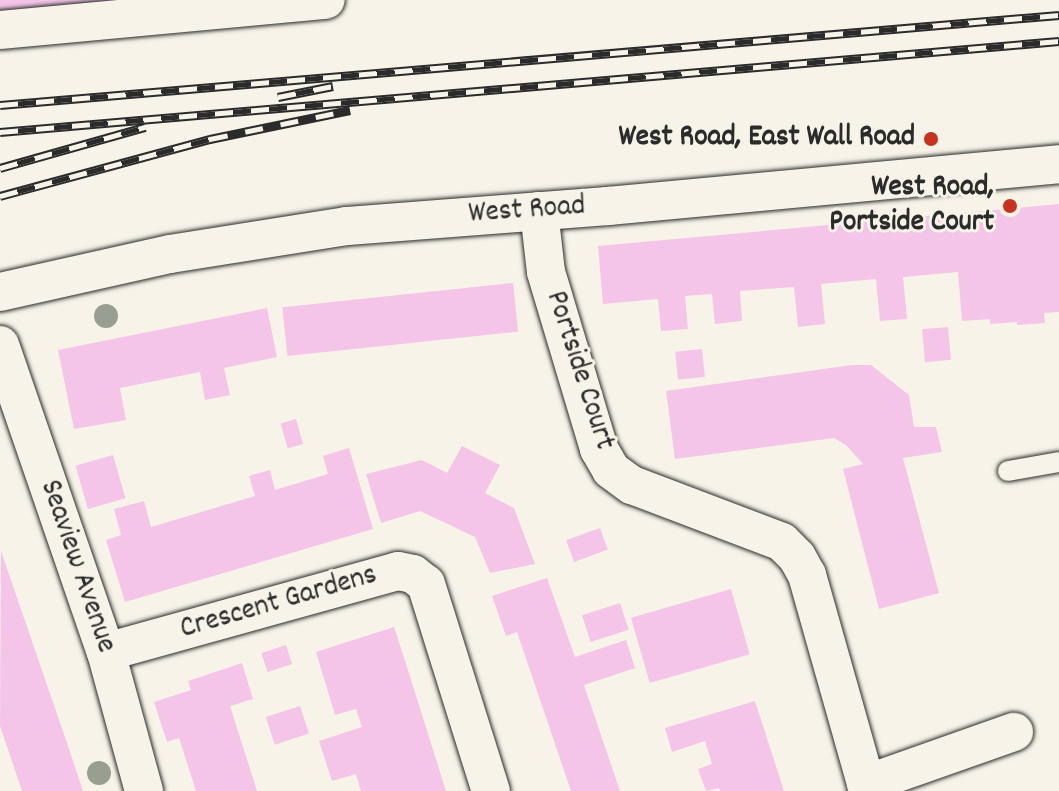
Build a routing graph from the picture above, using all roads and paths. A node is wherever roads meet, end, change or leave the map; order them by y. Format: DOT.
graph roads {
  1 [pos="326,0"];
  2 [pos="216,6"];
  3 [pos="0,30"];
  4 [pos="1059,164"];
  5 [pos="539,211"];
  6 [pos="0,292"];
  7 [pos="0,345"];
  8 [pos="1059,462"];
  9 [pos="1008,471"];
  10 [pos="106,652"];
  11 [pos="1014,732"];
  12 [pos="867,787"];
  13 [pos="144,791"];
  14 [pos="491,791"];
  1 -- 2 [label="street"];
  2 -- 3 [label="street"];
  4 -- 5 [label="street, West Road"];
  5 -- 6 [label="street, West Road"];
  5 -- 12 [label="street, Portside Court"];
  7 -- 10 [label="street, Seaview Avenue"];
  8 -- 9 [label="lane"];
  10 -- 13 [label="street, Seaview Avenue"];
  10 -- 14 [label="street, Crescent Gardens"];
  11 -- 12 [label="street, Portside Court"];
}
